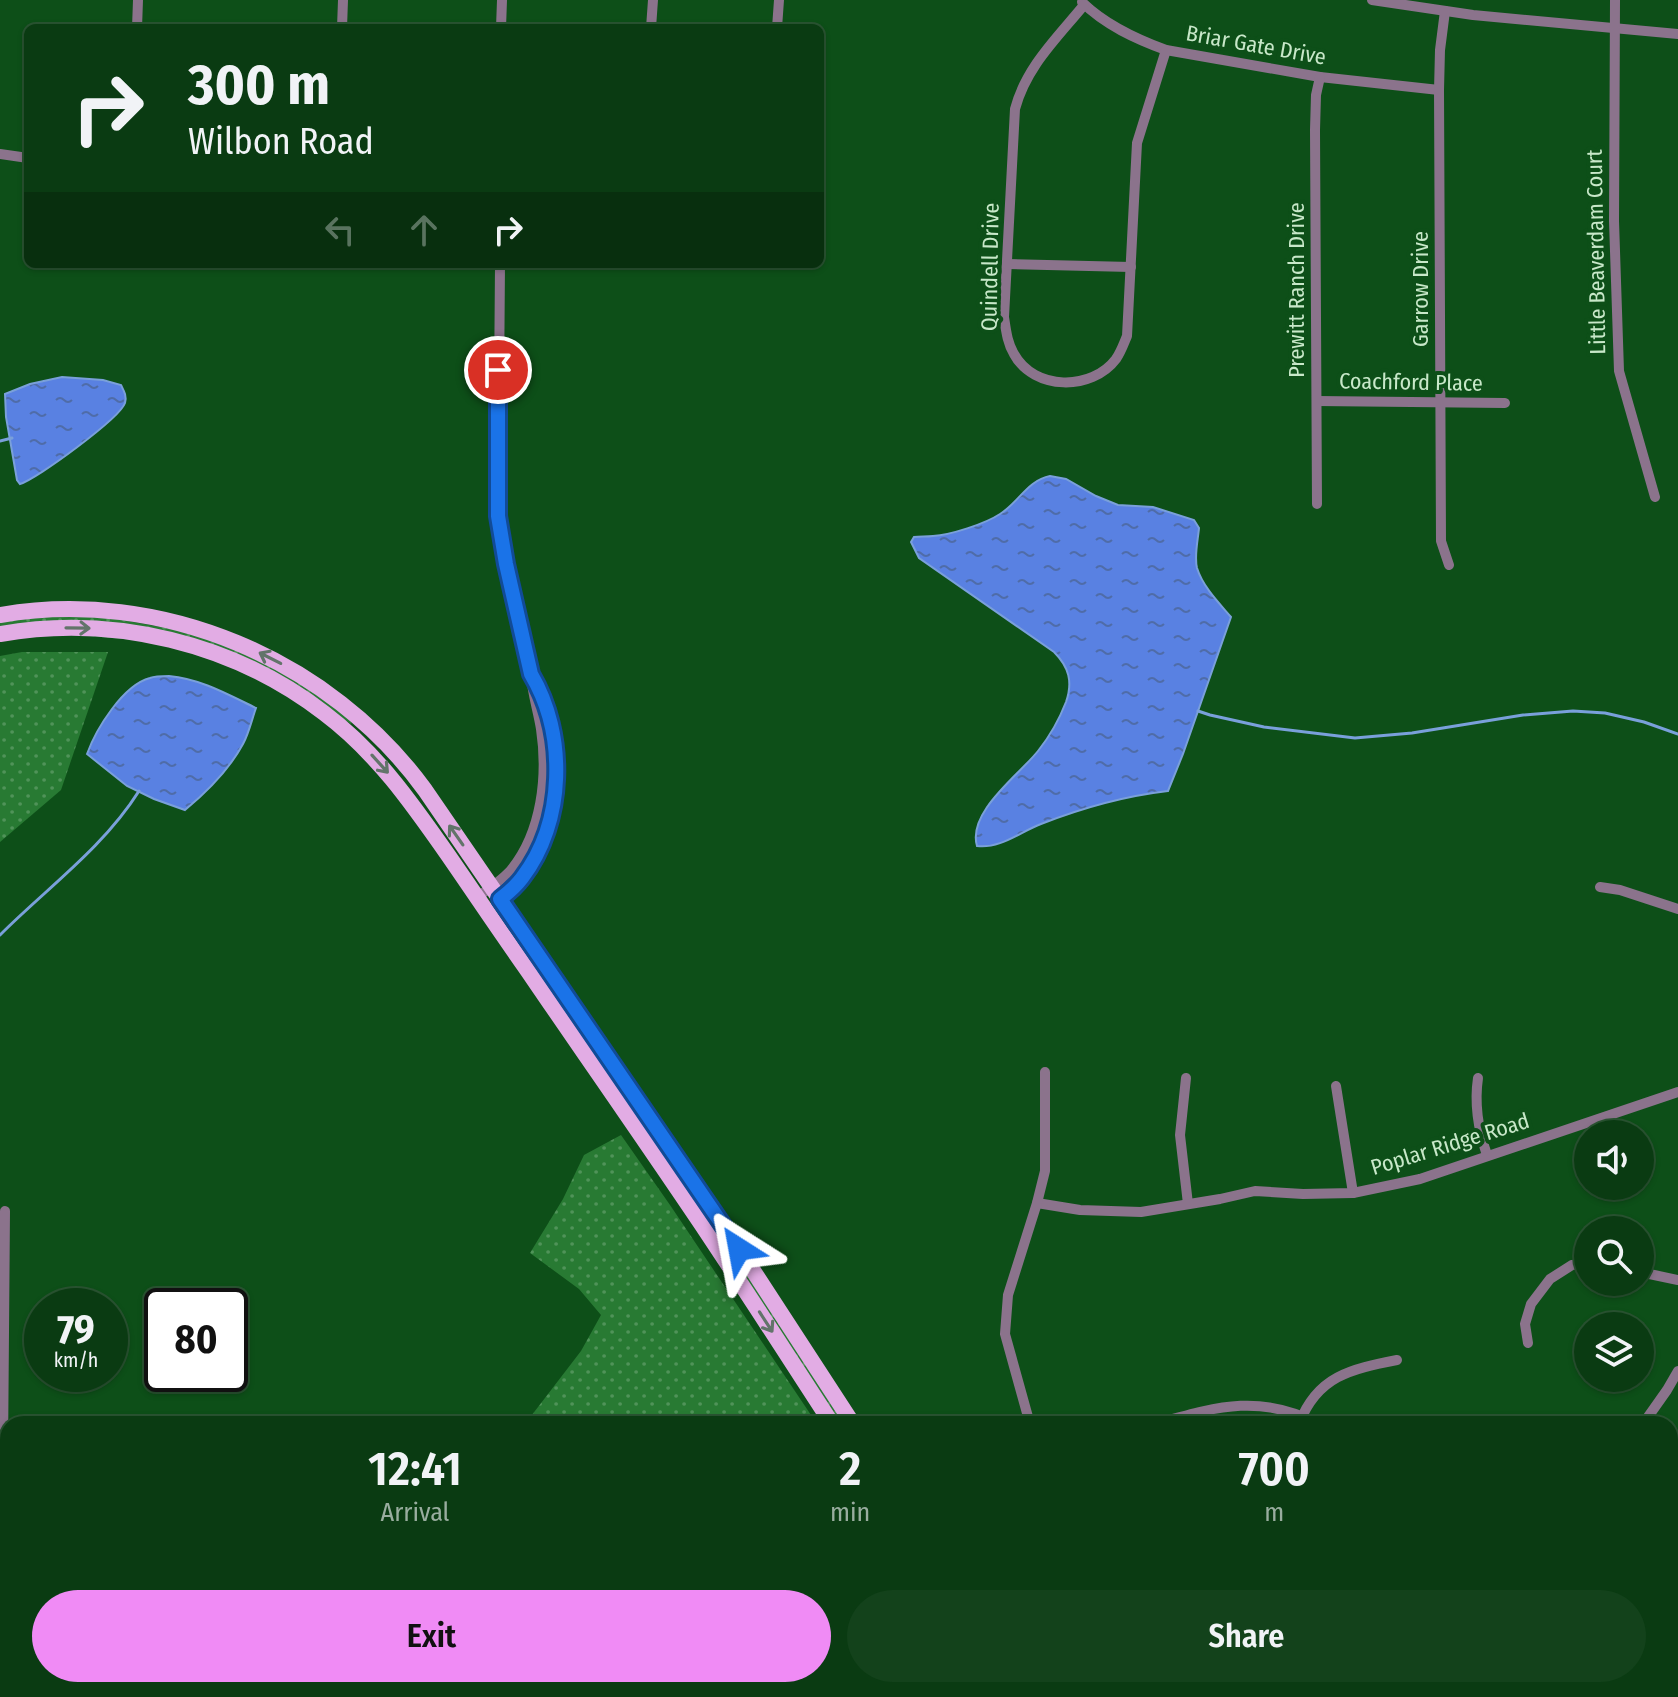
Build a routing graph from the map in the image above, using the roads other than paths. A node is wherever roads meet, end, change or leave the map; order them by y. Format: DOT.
graph roads {
  1 [pos="138,0"];
  2 [pos="343,0"];
  3 [pos="502,0"];
  4 [pos="653,0"];
  5 [pos="779,0"];
  6 [pos="1372,0"];
  7 [pos="1615,0"];
  8 [pos="1082,3"];
  9 [pos="1445,11"];
  10 [pos="137,24"];
  11 [pos="342,24"];
  12 [pos="501,24"];
  13 [pos="651,24"];
  14 [pos="777,24"];
  15 [pos="1614,29"];
  16 [pos="1678,34"];
  17 [pos="1166,50"];
  18 [pos="1320,77"];
  19 [pos="1439,90"];
  20 [pos="0,154"];
  21 [pos="24,157"];
  22 [pos="1007,264"];
  23 [pos="1131,267"];
  24 [pos="500,268"];
  25 [pos="1317,401"];
  26 [pos="1441,403"];
  27 [pos="1505,403"];
  28 [pos="1655,497"];
  29 [pos="1317,504"];
  30 [pos="1449,565"];
  31 [pos="0,615"];
  32 [pos="0,634"];
  33 [pos="1600,887"];
  34 [pos="489,898"];
  35 [pos="1678,909"];
  36 [pos="1045,1072"];
  37 [pos="1186,1078"];
  38 [pos="1478,1078"];
  39 [pos="1336,1086"];
  40 [pos="1678,1092"];
  41 [pos="1487,1155"];
  42 [pos="1353,1193"];
  43 [pos="1037,1203"];
  44 [pos="1188,1204"];
  45 [pos="5,1211"];
  46 [pos="1574,1265"];
  47 [pos="1654,1275"];
  48 [pos="1678,1280"];
  49 [pos="1528,1343"];
  50 [pos="1397,1360"];
  51 [pos="1678,1371"];
  52 [pos="4,1416"];
  53 [pos="827,1416"];
  54 [pos="848,1416"];
  55 [pos="1028,1416"];
  56 [pos="1184,1416"];
  57 [pos="1290,1416"];
  58 [pos="1302,1416"];
  59 [pos="1649,1416"];
  1 -- 10 [label="street"];
  2 -- 11 [label="street"];
  3 -- 12 [label="street"];
  4 -- 13 [label="street"];
  5 -- 14 [label="street"];
  6 -- 9 [label="street"];
  7 -- 15 [label="street, Little Beaverdam Court"];
  8 -- 17 [label="street, Briar Gate Drive"];
  8 -- 22 [label="street, Quindell Drive"];
  9 -- 15 [label="street"];
  9 -- 19 [label="street, Garrow Drive"];
  15 -- 16 [label="street"];
  15 -- 28 [label="street, Little Beaverdam Court"];
  17 -- 18 [label="street, Briar Gate Drive"];
  17 -- 23 [label="street, Quindell Drive"];
  18 -- 19 [label="street, Briar Gate Drive"];
  18 -- 25 [label="street, Prewitt Ranch Drive"];
  19 -- 26 [label="street, Garrow Drive"];
  20 -- 21 [label="street"];
  22 -- 23 [label="street"];
  22 -- 23 [label="street, Quindell Drive"];
  24 -- 34 [label="street"];
  25 -- 26 [label="street, Coachford Place"];
  25 -- 29 [label="street, Prewitt Ranch Drive"];
  26 -- 27 [label="street, Coachford Place"];
  26 -- 30 [label="street, Garrow Drive"];
  34 -- 31 [label="highway, one-way"];
  32 -- 34 [label="highway, one-way"];
  33 -- 35 [label="street"];
  34 -- 53 [label="highway, one-way"];
  34 -- 54 [label="highway"];
  36 -- 43 [label="street"];
  37 -- 44 [label="street"];
  38 -- 41 [label="street"];
  39 -- 42 [label="street"];
  40 -- 41 [label="street, Poplar Ridge Road"];
  41 -- 42 [label="street, Poplar Ridge Road"];
  42 -- 44 [label="street, Poplar Ridge Road"];
  43 -- 44 [label="street, Poplar Ridge Road"];
  43 -- 55 [label="street"];
  45 -- 52 [label="street"];
  46 -- 49 [label="street"];
  47 -- 48 [label="street"];
  50 -- 58 [label="street"];
  51 -- 59 [label="street"];
  56 -- 57 [label="street"];
}
